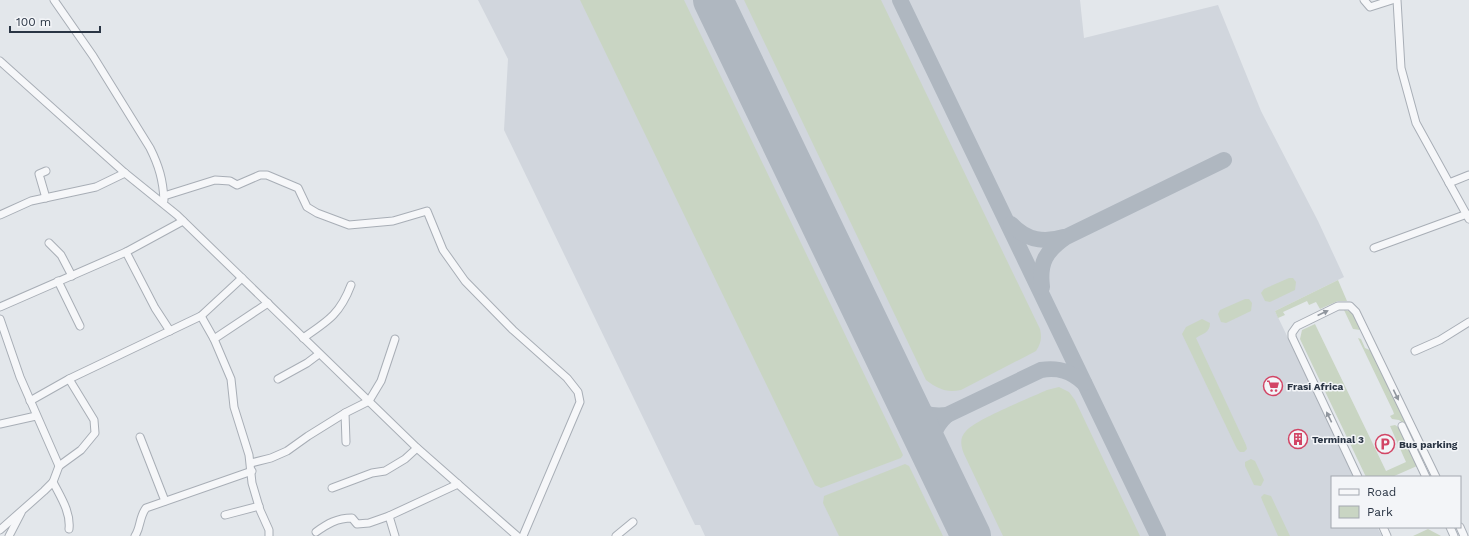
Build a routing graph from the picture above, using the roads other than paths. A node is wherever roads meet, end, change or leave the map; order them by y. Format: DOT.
graph roads {
  1 [pos="54,0"];
  2 [pos="1364,0"];
  3 [pos="1392,0"];
  4 [pos="1397,0"];
  5 [pos="0,62"];
  6 [pos="46,170"];
  7 [pos="125,173"];
  8 [pos="1469,175"];
  9 [pos="1449,183"];
  10 [pos="164,196"];
  11 [pos="46,198"];
  12 [pos="165,204"];
  13 [pos="0,215"];
  14 [pos="1468,216"];
  15 [pos="183,221"];
  16 [pos="49,243"];
  17 [pos="1374,248"];
  18 [pos="126,252"];
  19 [pos="72,276"];
  20 [pos="242,278"];
  21 [pos="58,281"];
  22 [pos="351,285"];
  23 [pos="268,303"];
  24 [pos="0,307"];
  25 [pos="201,316"];
  26 [pos="1,322"];
  27 [pos="1469,322"];
  28 [pos="80,326"];
  29 [pos="170,331"];
  30 [pos="303,338"];
  31 [pos="214,339"];
  32 [pos="395,339"];
  33 [pos="1415,351"];
  34 [pos="319,354"];
  35 [pos="69,379"];
  36 [pos="278,379"];
  37 [pos="30,401"];
  38 [pos="369,401"];
  39 [pos="345,413"];
  40 [pos="36,416"];
  41 [pos="0,424"];
  42 [pos="1402,426"];
  43 [pos="140,437"];
  44 [pos="346,442"];
  45 [pos="417,448"];
  46 [pos="251,463"];
  47 [pos="59,466"];
  48 [pos="252,471"];
  49 [pos="1358,476"];
  50 [pos="1426,476"];
  51 [pos="1436,476"];
  52 [pos="53,482"];
  53 [pos="458,484"];
  54 [pos="332,488"];
  55 [pos="165,501"];
  56 [pos="259,506"];
  57 [pos="21,511"];
  58 [pos="225,515"];
  59 [pos="389,516"];
  60 [pos="634,522"];
  61 [pos="69,529"];
  62 [pos="0,530"];
  63 [pos="316,532"];
  64 [pos="9,536"];
  65 [pos="134,536"];
  66 [pos="269,536"];
  67 [pos="395,536"];
  68 [pos="516,536"];
  69 [pos="523,536"];
  70 [pos="616,536"];
  1 -- 10 [label="street"];
  2 -- 3 [label="street"];
  4 -- 9 [label="street"];
  5 -- 7 [label="street"];
  6 -- 11 [label="street"];
  7 -- 11 [label="street"];
  7 -- 12 [label="street"];
  8 -- 9 [label="street"];
  9 -- 14 [label="street"];
  10 -- 12 [label="street"];
  10 -- 69 [label="street"];
  11 -- 13 [label="street"];
  12 -- 15 [label="street"];
  14 -- 17 [label="street"];
  15 -- 18 [label="street"];
  15 -- 20 [label="street"];
  16 -- 19 [label="street"];
  18 -- 19 [label="street"];
  18 -- 29 [label="street"];
  19 -- 21 [label="street"];
  20 -- 23 [label="street"];
  20 -- 25 [label="street"];
  21 -- 24 [label="street"];
  21 -- 28 [label="street"];
  22 -- 30 [label="street"];
  23 -- 30 [label="street"];
  23 -- 31 [label="street"];
  25 -- 29 [label="street"];
  25 -- 31 [label="street"];
  26 -- 37 [label="street"];
  27 -- 33 [label="street"];
  29 -- 35 [label="street"];
  30 -- 34 [label="street"];
  31 -- 46 [label="street"];
  32 -- 38 [label="street"];
  34 -- 36 [label="street"];
  34 -- 38 [label="street"];
  35 -- 37 [label="street"];
  35 -- 47 [label="street"];
  37 -- 40 [label="street"];
  38 -- 39 [label="street"];
  38 -- 45 [label="street"];
  39 -- 44 [label="street"];
  39 -- 46 [label="street"];
  40 -- 41 [label="street"];
  40 -- 47 [label="street"];
  42 -- 50 [label="street"];
  43 -- 55 [label="street"];
  45 -- 53 [label="street"];
  45 -- 54 [label="street"];
  46 -- 48 [label="street"];
  47 -- 52 [label="street"];
  48 -- 55 [label="street"];
  48 -- 56 [label="street"];
  49 -- 51 [label="street, one-way"];
  52 -- 57 [label="street"];
  52 -- 61 [label="street"];
  53 -- 59 [label="street"];
  53 -- 68 [label="street"];
  55 -- 65 [label="street"];
  56 -- 58 [label="street"];
  56 -- 66 [label="street"];
  57 -- 62 [label="street"];
  57 -- 64 [label="street"];
  59 -- 63 [label="street"];
  59 -- 67 [label="street"];
  60 -- 70 [label="street"];
}
